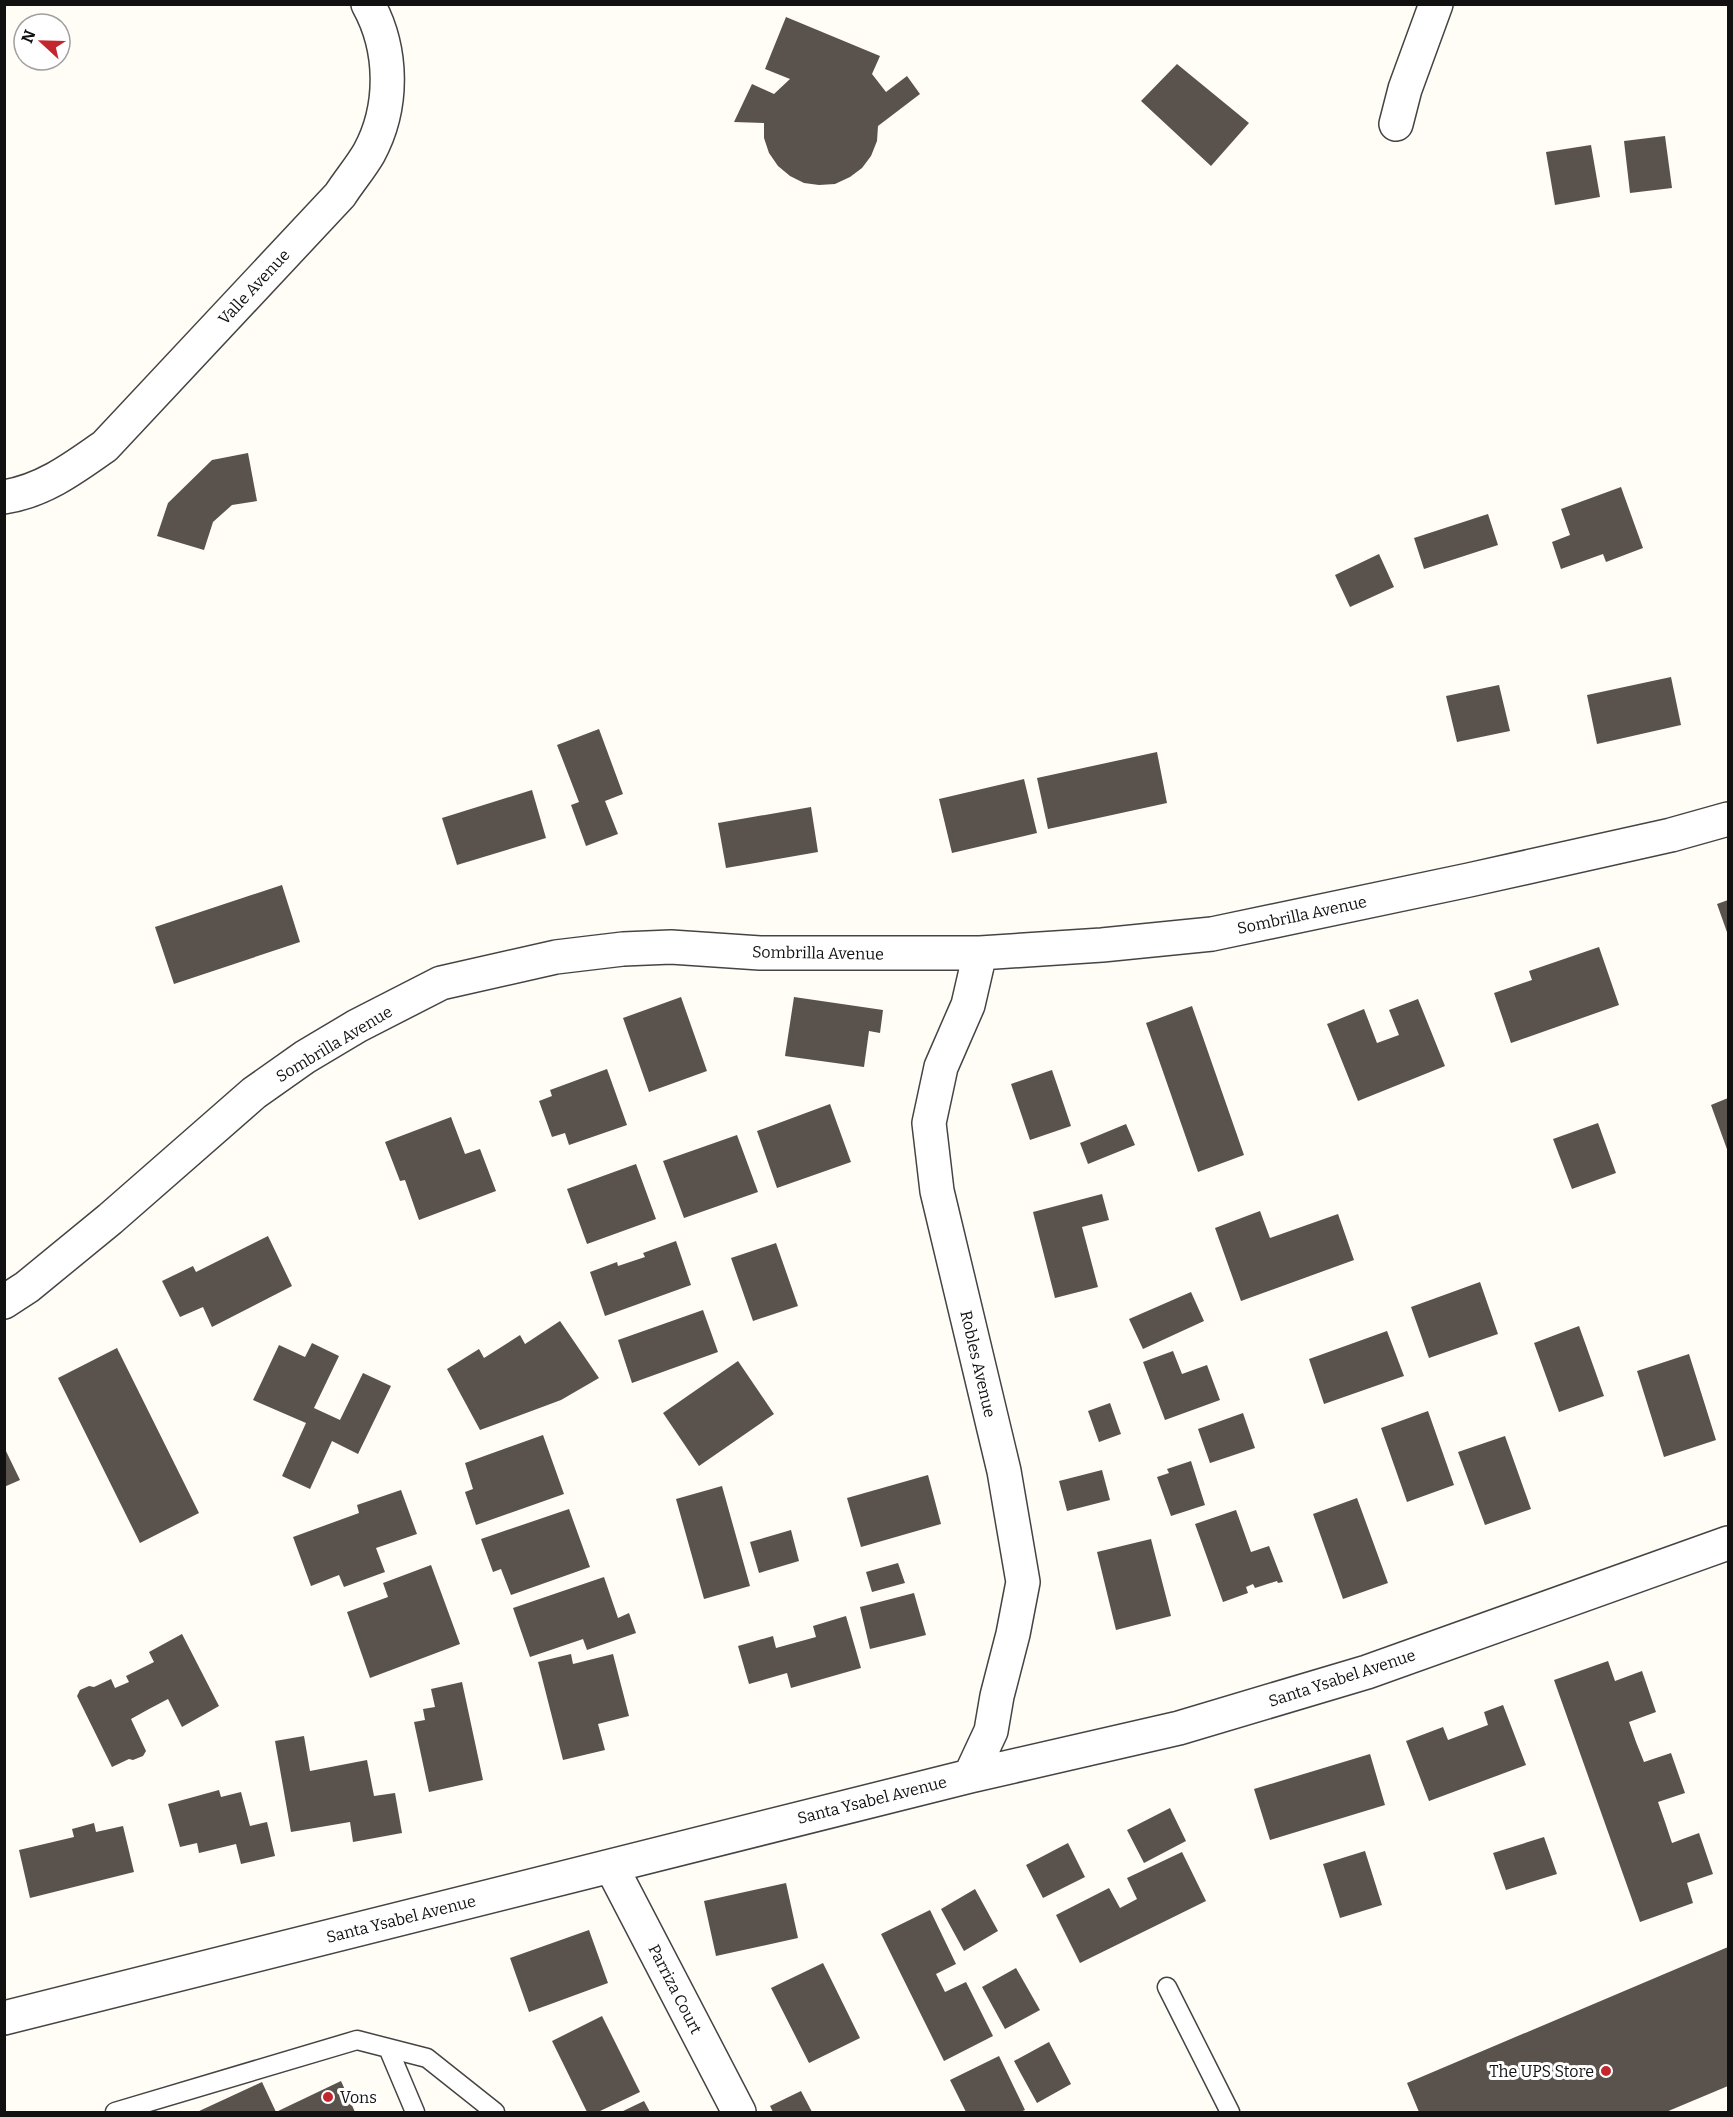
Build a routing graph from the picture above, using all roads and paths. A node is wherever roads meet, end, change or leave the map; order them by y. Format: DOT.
graph roads {
  1 [pos="368,4"];
  2 [pos="1436,4"];
  3 [pos="1396,124"];
  4 [pos="4,497"];
  5 [pos="1728,819"];
  6 [pos="980,953"];
  7 [pos="4,1302"];
  8 [pos="1728,1544"];
  9 [pos="970,1776"];
  10 [pos="611,1866"];
  11 [pos="1167,1987"];
  12 [pos="4,2018"];
  13 [pos="388,2048"];
  14 [pos="115,2112"];
  15 [pos="415,2112"];
  16 [pos="495,2112"];
  17 [pos="739,2112"];
  18 [pos="1230,2112"];
  1 -- 4 [label="street, Valle Avenue"];
  2 -- 3 [label="street"];
  5 -- 6 [label="street, Sombrilla Avenue"];
  6 -- 7 [label="street, Sombrilla Avenue"];
  6 -- 9 [label="street, Robles Avenue"];
  8 -- 9 [label="street, Santa Ysabel Avenue"];
  9 -- 10 [label="street, Santa Ysabel Avenue"];
  10 -- 12 [label="street, Santa Ysabel Avenue"];
  10 -- 17 [label="street, Parriza Court"];
  11 -- 18 [label="lane"];
  13 -- 14 [label="lane"];
  13 -- 15 [label="lane"];
  13 -- 16 [label="lane"];
}
